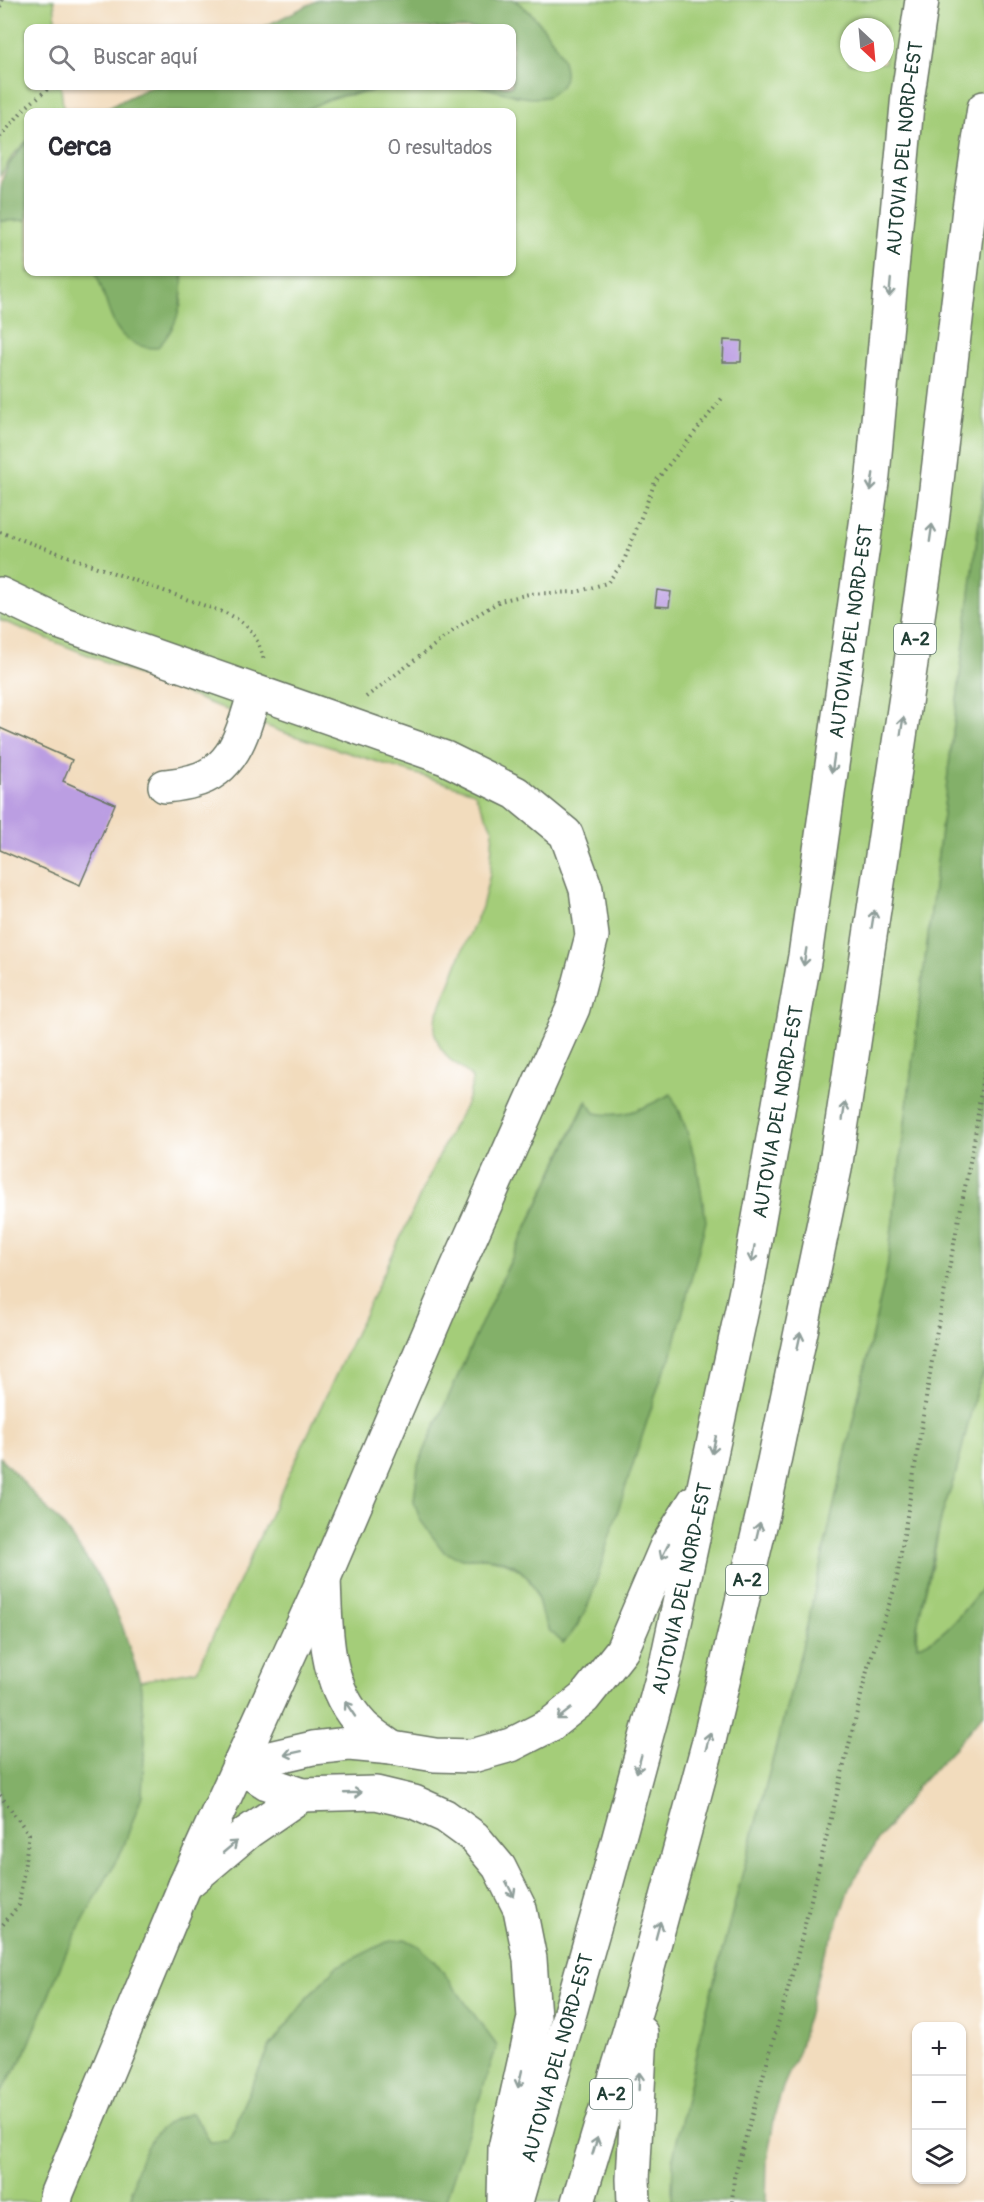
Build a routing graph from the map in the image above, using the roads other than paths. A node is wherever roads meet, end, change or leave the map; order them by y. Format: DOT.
graph roads {
  1 [pos="922,0"];
  2 [pos="984,108"];
  3 [pos="0,594"];
  4 [pos="255,691"];
  5 [pos="165,786"];
  6 [pos="706,1483"];
  7 [pos="324,1578"];
  8 [pos="392,1748"];
  9 [pos="239,1765"];
  10 [pos="303,1795"];
  11 [pos="185,1885"];
  12 [pos="643,1986"];
  13 [pos="55,2202"];
  14 [pos="504,2202"];
  15 [pos="516,2202"];
  16 [pos="578,2202"];
  17 [pos="634,2202"];
  1 -- 6 [label="main road, AUTOVIA DEL NORD-EST, one-way"];
  12 -- 2 [label="main road, A-2, one-way"];
  3 -- 4 [label="main road"];
  4 -- 5 [label="main road"];
  4 -- 7 [label="main road"];
  6 -- 8 [label="main road, one-way"];
  6 -- 15 [label="main road, AUTOVIA DEL NORD-EST, one-way"];
  8 -- 7 [label="main road, one-way"];
  7 -- 9 [label="main road"];
  8 -- 9 [label="main road, one-way"];
  9 -- 10 [label="main road"];
  9 -- 11 [label="main road"];
  11 -- 10 [label="main road, one-way"];
  10 -- 14 [label="main road, one-way"];
  11 -- 13 [label="main road"];
  16 -- 12 [label="main road, A-2, one-way"];
  17 -- 12 [label="main road, one-way"];
}
